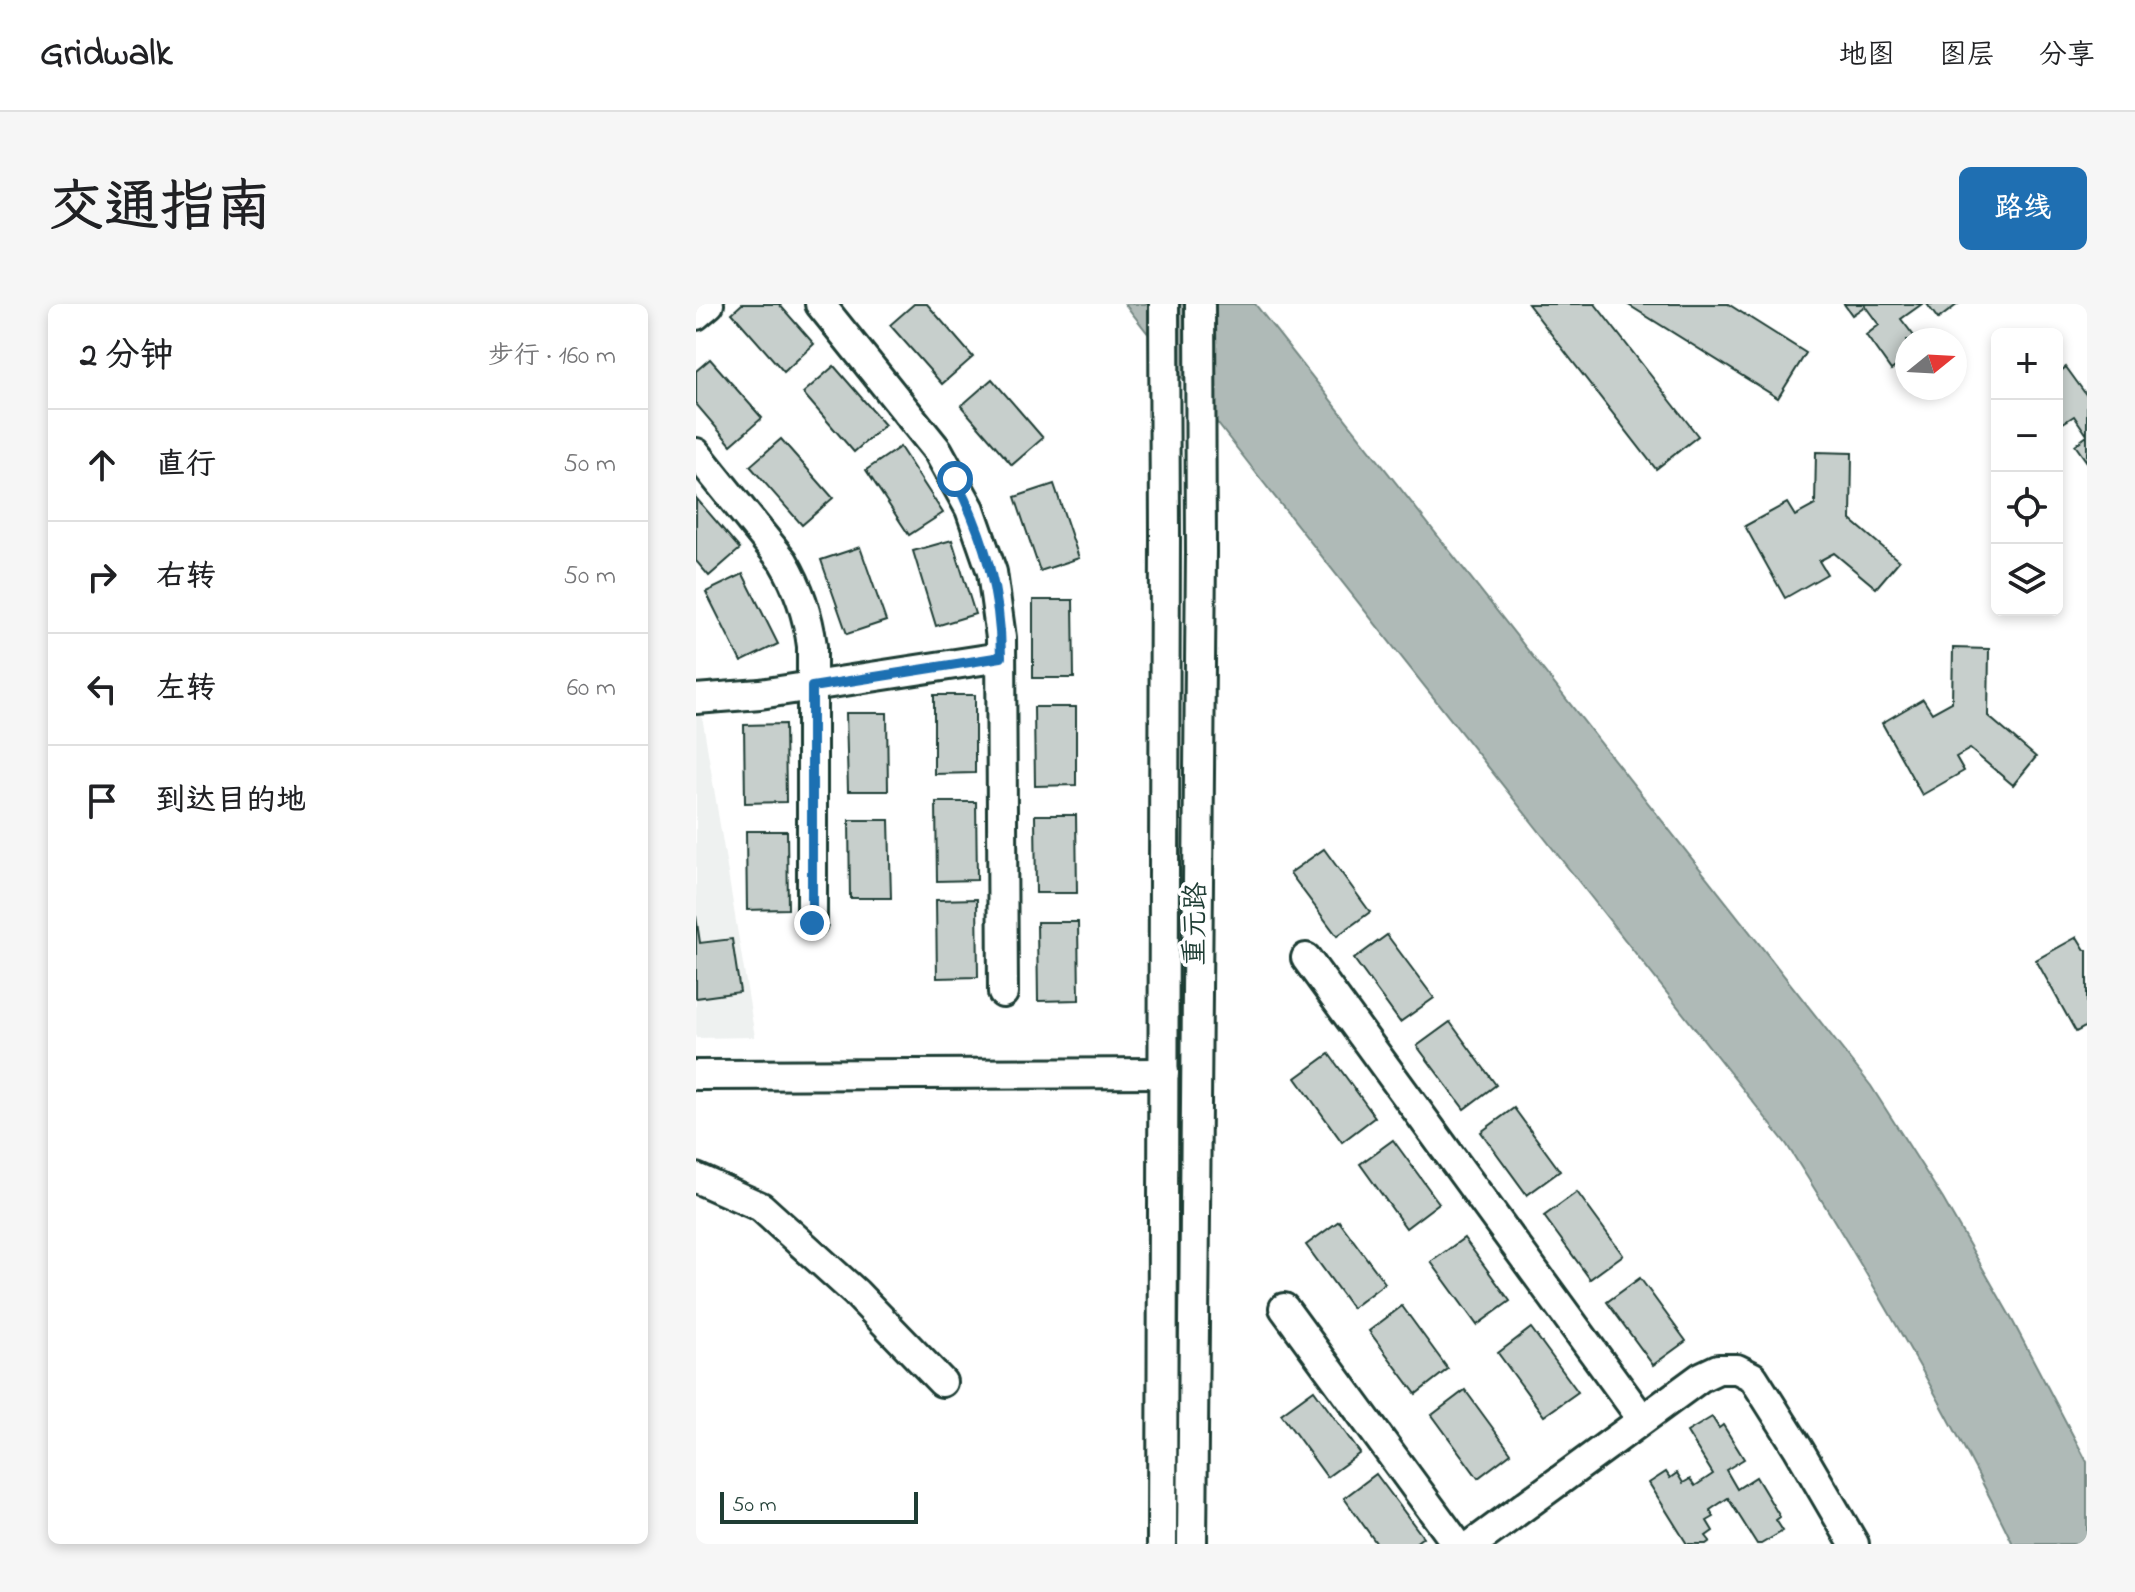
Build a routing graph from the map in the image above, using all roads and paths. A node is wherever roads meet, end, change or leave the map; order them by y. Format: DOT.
graph roads {
  1 [pos="709,304"];
  2 [pos="820,304"];
  3 [pos="1164,304"];
  4 [pos="1200,304"];
  5 [pos="696,315"];
  6 [pos="696,453"];
  7 [pos="1001,657"];
  8 [pos="812,687"];
  9 [pos="696,699"];
  10 [pos="812,923"];
  11 [pos="1306,958"];
  12 [pos="1003,993"];
  13 [pos="1164,1073"];
  14 [pos="696,1075"];
  15 [pos="696,1178"];
  16 [pos="1284,1308"];
  17 [pos="942,1382"];
  18 [pos="1642,1419"];
  19 [pos="1162,1544"];
  20 [pos="1192,1544"];
  21 [pos="1457,1544"];
  22 [pos="1473,1544"];
  23 [pos="1854,1544"];
  1 -- 5 [label="street"];
  2 -- 7 [label="street"];
  3 -- 13 [label="street, 重元路"];
  4 -- 20 [label="street, 重元路"];
  6 -- 8 [label="street"];
  7 -- 8 [label="street"];
  7 -- 12 [label="street"];
  8 -- 9 [label="street"];
  8 -- 10 [label="street"];
  11 -- 18 [label="street"];
  13 -- 14 [label="street"];
  13 -- 19 [label="street, 重元路"];
  15 -- 17 [label="street"];
  16 -- 21 [label="street"];
  18 -- 22 [label="street"];
  18 -- 23 [label="street"];
}
